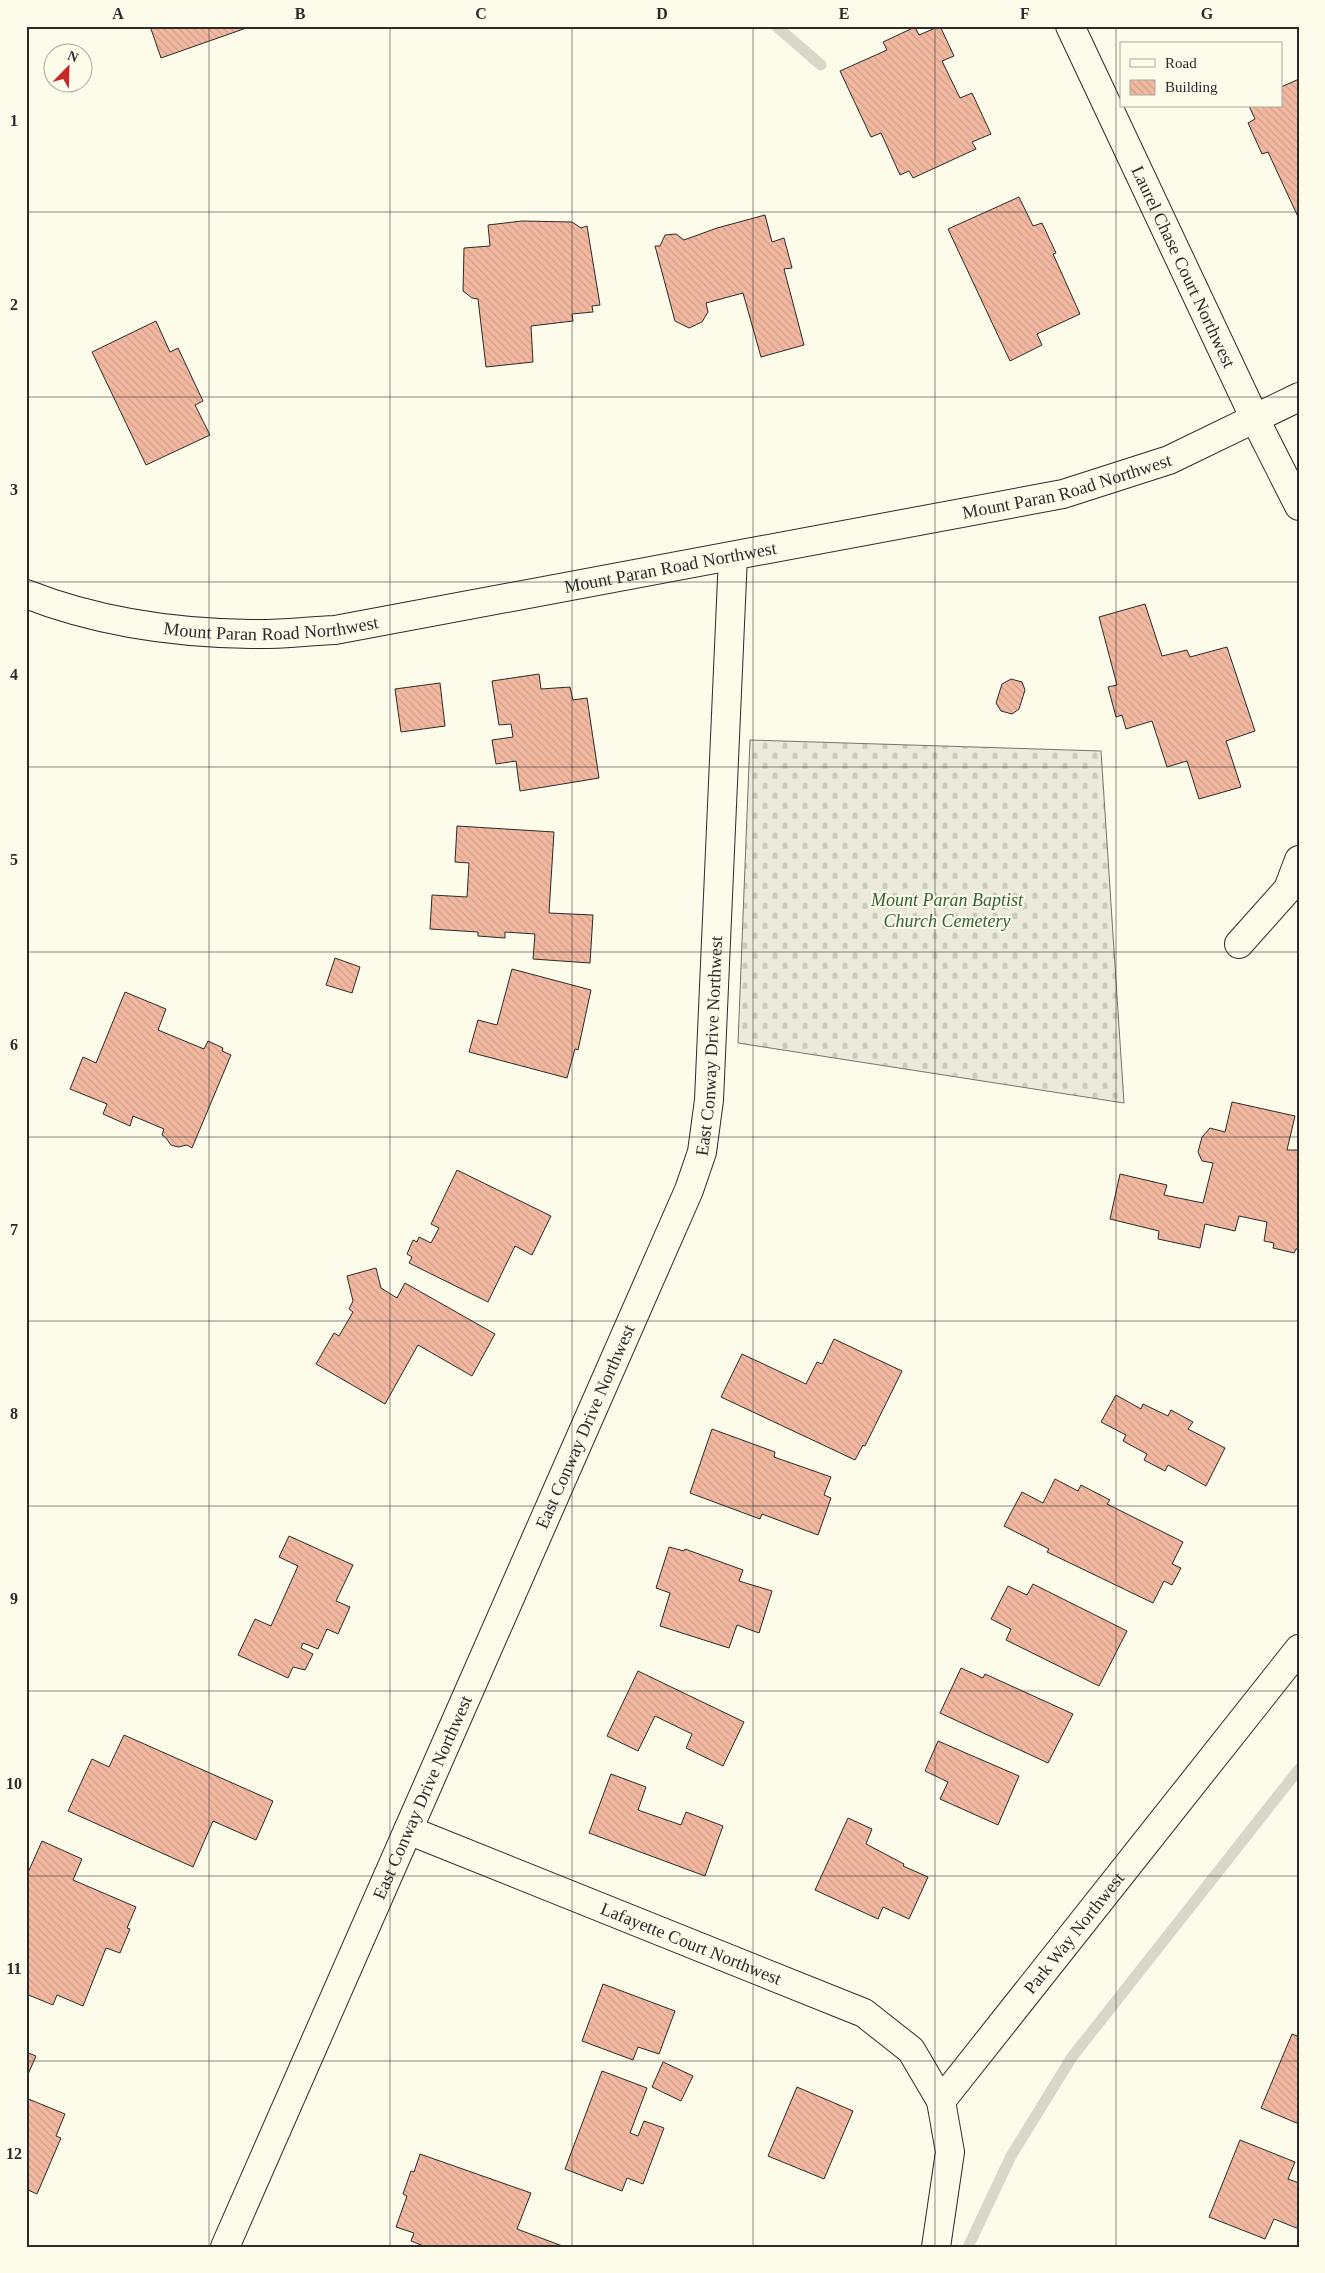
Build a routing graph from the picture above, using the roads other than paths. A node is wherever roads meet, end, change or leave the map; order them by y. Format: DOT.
graph roads {
  1 [pos="1070,26"];
  2 [pos="1299,398"];
  3 [pos="1255,419"];
  4 [pos="1299,506"];
  5 [pos="733,556"];
  6 [pos="26,594"];
  7 [pos="1299,860"];
  8 [pos="1239,944"];
  9 [pos="1299,1649"];
  10 [pos="408,1830"];
  11 [pos="941,2101"];
  12 [pos="225,2247"];
  13 [pos="936,2247"];
  1 -- 3 [label="street, Laurel Chase Court Northwest"];
  2 -- 3 [label="street, Mount Paran Road Northwest"];
  3 -- 4 [label="street, Laurel Chase Court Northwest"];
  3 -- 5 [label="street, Mount Paran Road Northwest"];
  5 -- 6 [label="street, Mount Paran Road Northwest"];
  5 -- 10 [label="street, East Conway Drive Northwest"];
  7 -- 8 [label="street"];
  9 -- 11 [label="street, Park Way Northwest"];
  10 -- 11 [label="street, Lafayette Court Northwest"];
  10 -- 12 [label="street, East Conway Drive Northwest"];
  11 -- 13 [label="street"];
}
